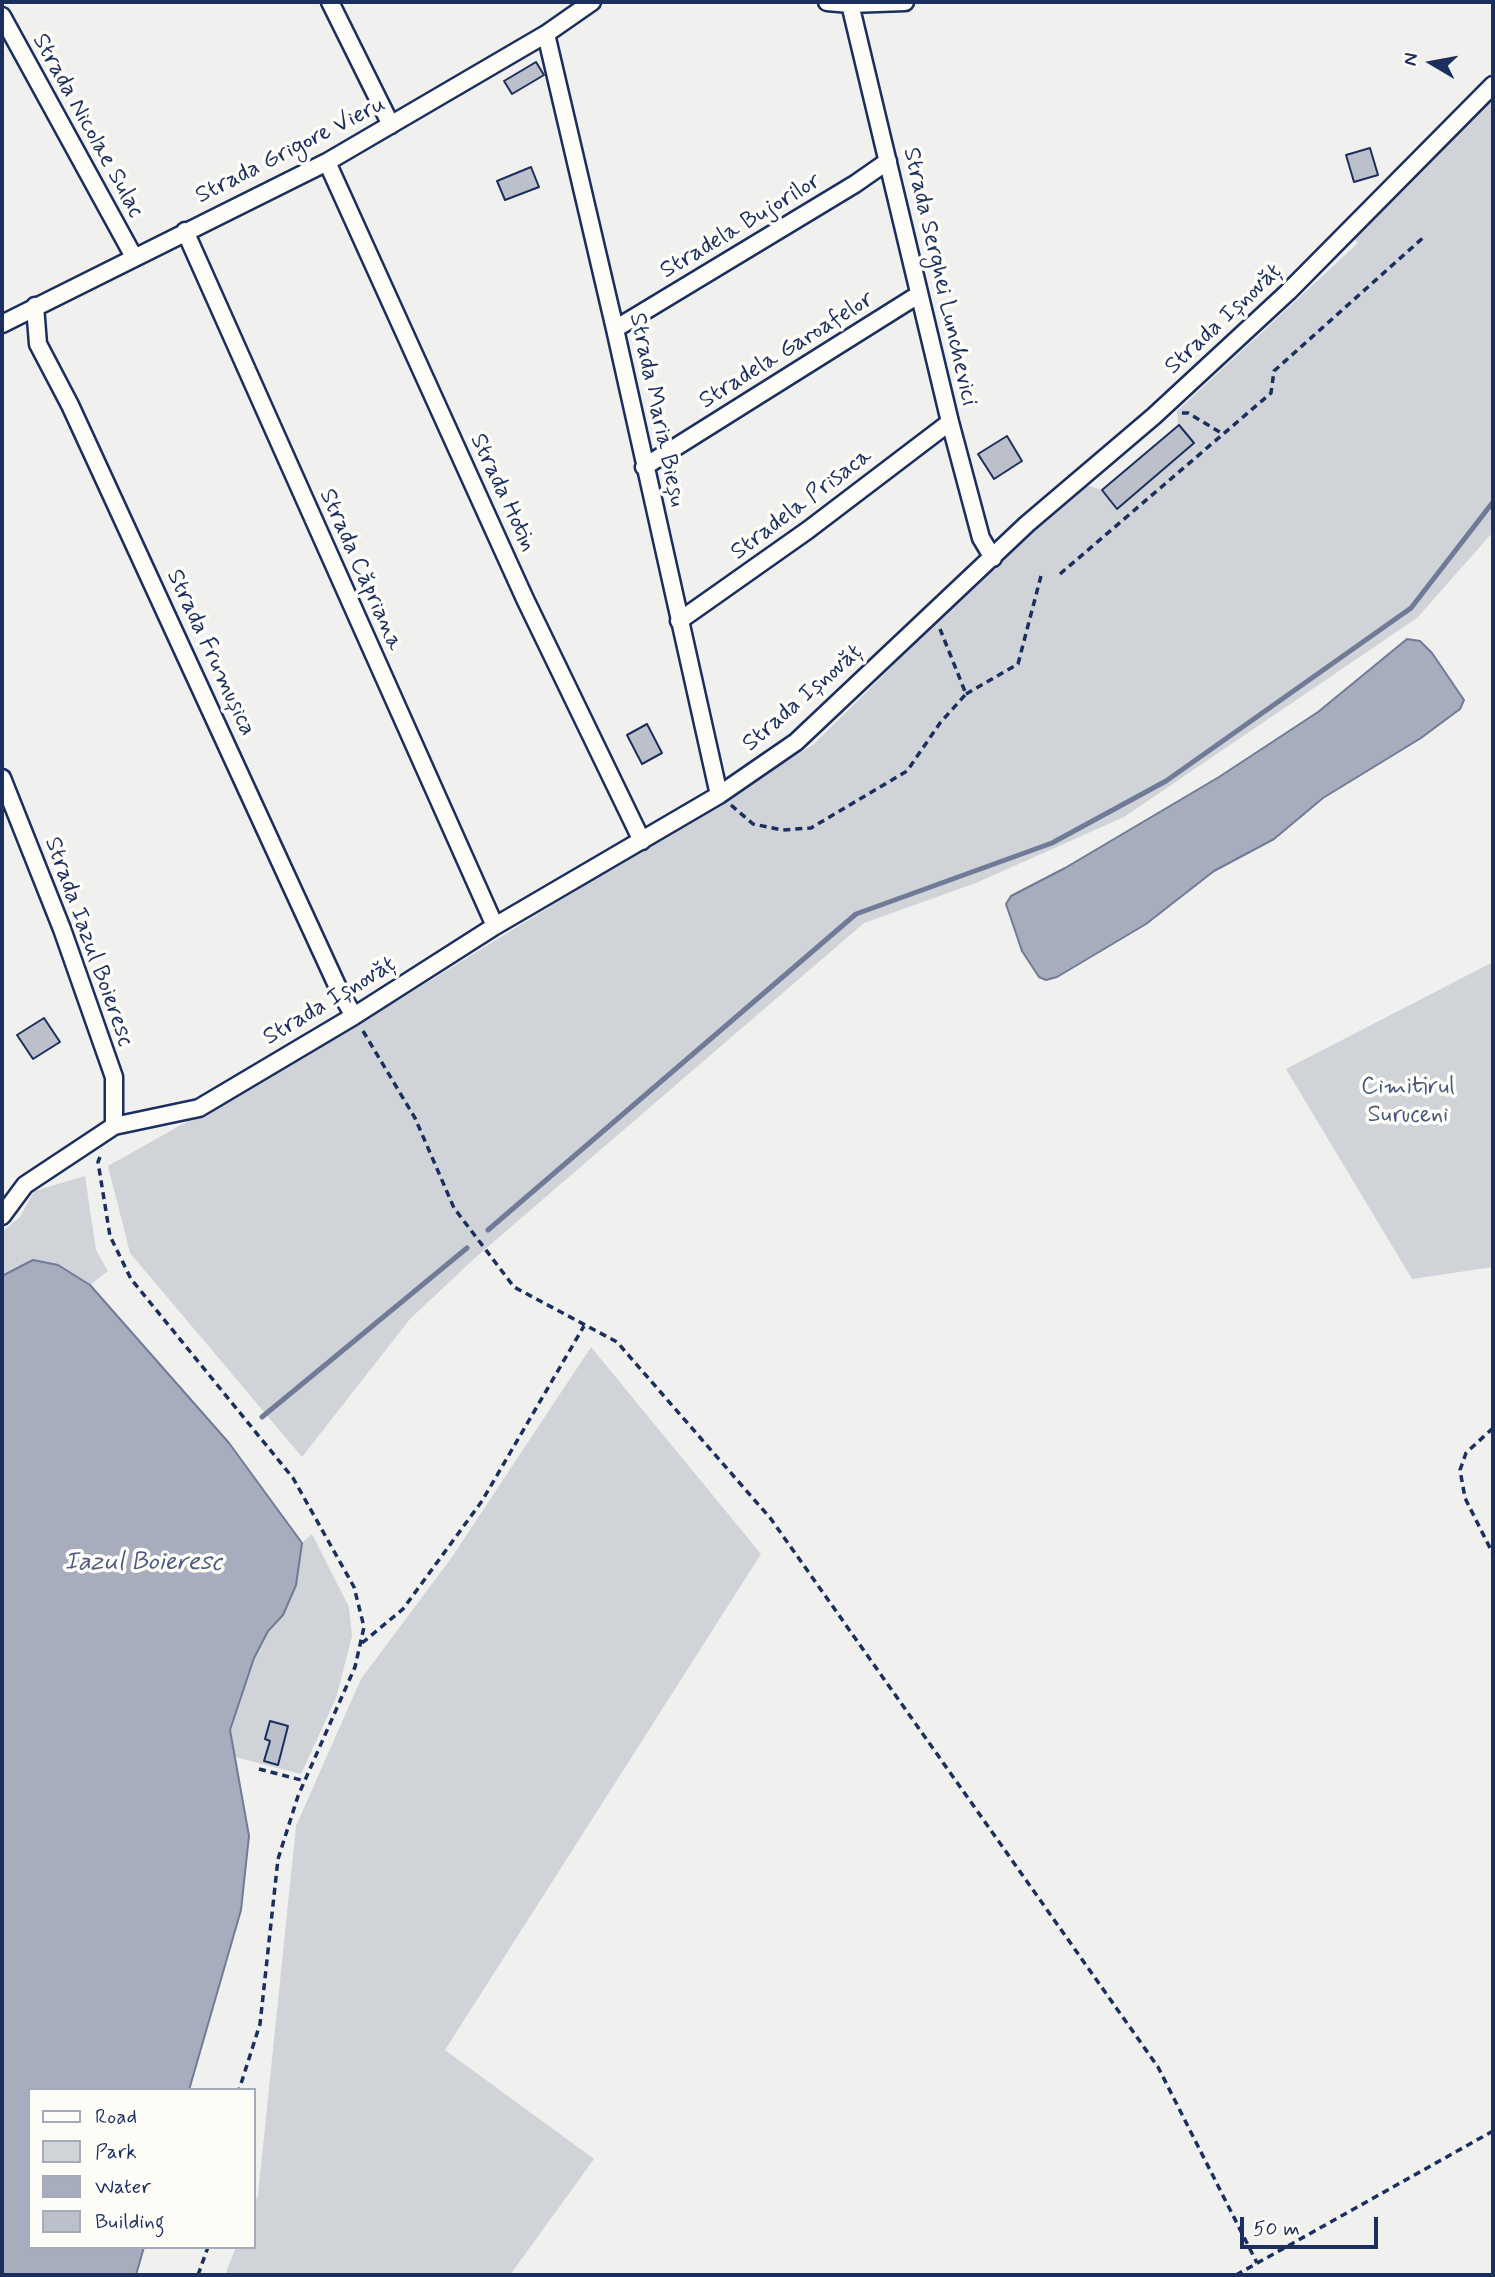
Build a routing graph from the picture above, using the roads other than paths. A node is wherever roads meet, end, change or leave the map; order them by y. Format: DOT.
graph roads {
  1 [pos="330,2"];
  2 [pos="592,2"];
  3 [pos="827,2"];
  4 [pos="905,2"];
  5 [pos="850,4"];
  6 [pos="2,16"];
  7 [pos="546,34"];
  8 [pos="1493,85"];
  9 [pos="391,125"];
  10 [pos="888,160"];
  11 [pos="327,162"];
  12 [pos="185,231"];
  13 [pos="134,257"];
  14 [pos="918,295"];
  15 [pos="35,306"];
  16 [pos="2,324"];
  17 [pos="615,328"];
  18 [pos="950,422"];
  19 [pos="644,467"];
  20 [pos="993,558"];
  21 [pos="679,621"];
  22 [pos="2,778"];
  23 [pos="719,795"];
  24 [pos="642,841"];
  25 [pos="495,926"];
  26 [pos="354,1016"];
  27 [pos="114,1126"];
  28 [pos="2,1216"];
  1 -- 9 [label="street"];
  2 -- 7 [label="street, Strada Grigore Vieru"];
  3 -- 5 [label="street"];
  4 -- 5 [label="street"];
  5 -- 10 [label="street, Strada Serghei Lunchevici"];
  6 -- 13 [label="street, Strada Nicolae Sulac"];
  7 -- 9 [label="street, Strada Grigore Vieru"];
  7 -- 17 [label="street, Strada Maria Bieșu"];
  8 -- 20 [label="street, Strada Ișnovăț"];
  9 -- 11 [label="street, Strada Grigore Vieru"];
  10 -- 14 [label="street, Strada Serghei Lunchevici"];
  10 -- 17 [label="street, Stradela Bujorilor"];
  11 -- 12 [label="street, Strada Grigore Vieru"];
  11 -- 24 [label="street, Strada Hotin"];
  12 -- 13 [label="street, Strada Grigore Vieru"];
  12 -- 25 [label="street, Strada Căpriana"];
  13 -- 15 [label="street, Strada Grigore Vieru"];
  14 -- 18 [label="street, Strada Serghei Lunchevici"];
  14 -- 19 [label="street, Stradela Garoafelor"];
  15 -- 16 [label="street, Strada Grigore Vieru"];
  15 -- 26 [label="street, Strada Frumușica"];
  17 -- 19 [label="street, Strada Maria Bieșu"];
  18 -- 20 [label="street, Strada Serghei Lunchevici"];
  18 -- 21 [label="street, Stradela Prisaca"];
  19 -- 21 [label="street, Strada Maria Bieșu"];
  20 -- 23 [label="street, Strada Ișnovăț"];
  21 -- 23 [label="street, Strada Maria Bieșu"];
  22 -- 27 [label="street, Strada Iazul Boieresc"];
  23 -- 24 [label="street, Strada Ișnovăț"];
  24 -- 25 [label="street, Strada Ișnovăț"];
  25 -- 26 [label="street, Strada Ișnovăț"];
  26 -- 27 [label="street, Strada Ișnovăț"];
  27 -- 28 [label="street, Strada Ișnovăț"];
}
